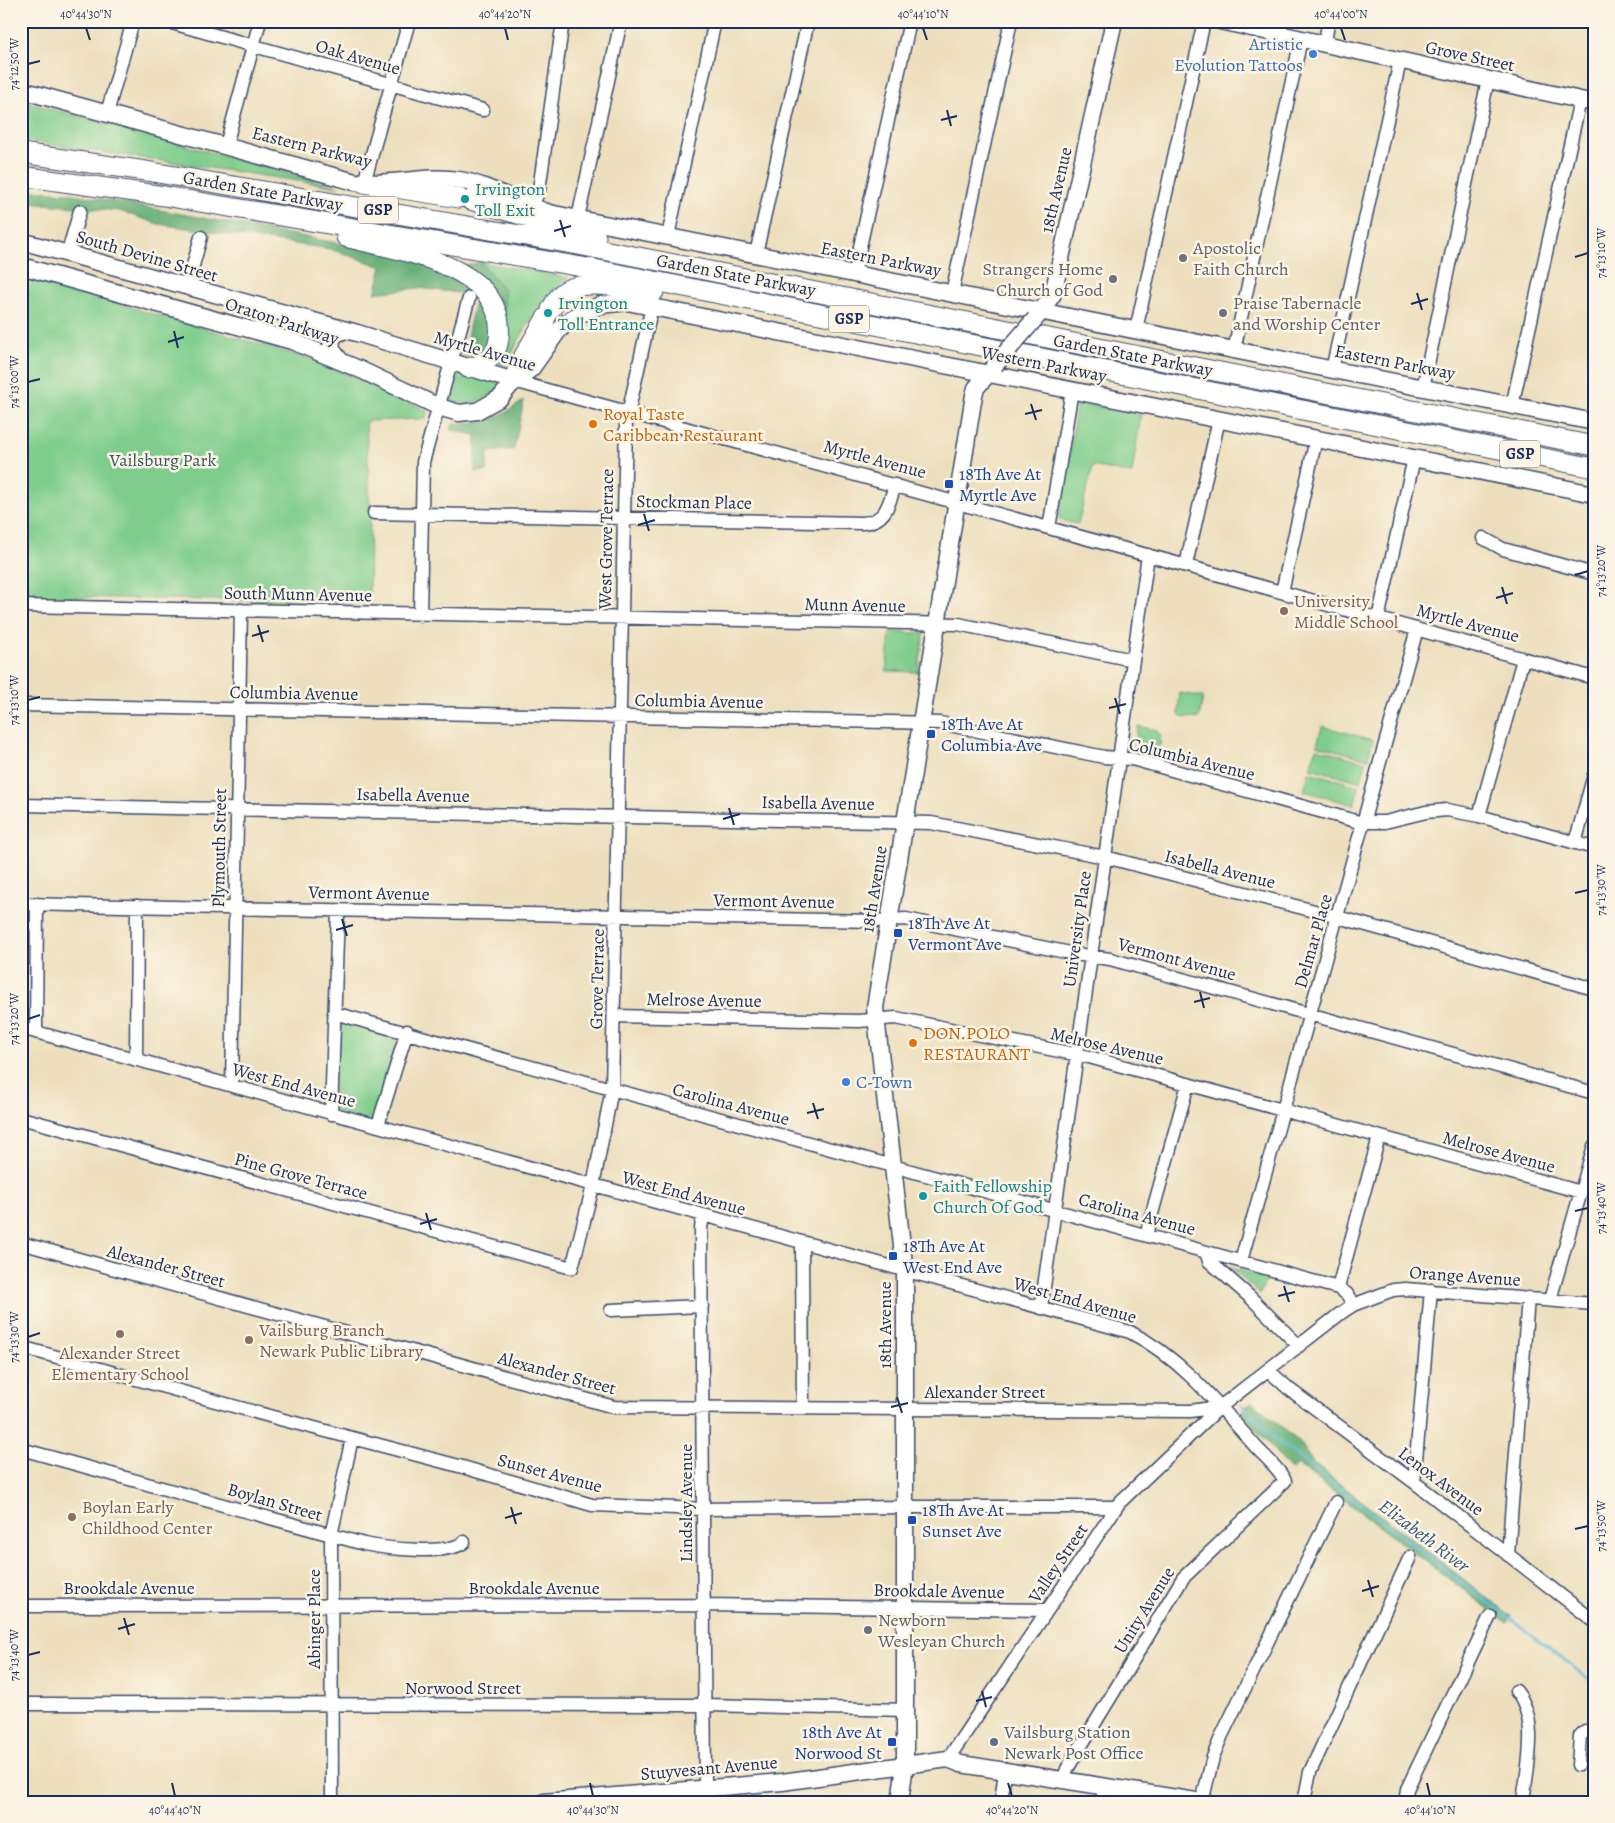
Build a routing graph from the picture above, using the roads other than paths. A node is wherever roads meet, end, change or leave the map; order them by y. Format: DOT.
graph roads {
  1 [pos="132,21"];
  2 [pos="165,21"];
  3 [pos="260,21"];
  4 [pos="409,21"];
  5 [pos="563,21"];
  6 [pos="621,21"];
  7 [pos="715,21"];
  8 [pos="808,21"];
  9 [pos="910,21"];
  10 [pos="1011,21"];
  11 [pos="1114,21"];
  12 [pos="1204,21"];
  13 [pos="1220,21"];
  14 [pos="1329,21"];
  15 [pos="1301,39"];
  16 [pos="1324,44"];
  17 [pos="254,46"];
  18 [pos="1400,61"];
  19 [pos="1488,80"];
  20 [pos="391,84"];
  21 [pos="21,90"];
  22 [pos="1587,102"];
  23 [pos="483,110"];
  24 [pos="107,113"];
  25 [pos="226,145"];
  26 [pos="21,153"];
  27 [pos="21,176"];
  28 [pos="364,183"];
  29 [pos="226,206"];
  30 [pos="532,207"];
  31 [pos="80,211"];
  32 [pos="578,218"];
  33 [pos="668,236"];
  34 [pos="201,237"];
  35 [pos="21,241"];
  36 [pos="756,254"];
  37 [pos="67,255"];
  38 [pos="21,266"];
  39 [pos="734,274"];
  40 [pos="854,274"];
  41 [pos="186,288"];
  42 [pos="952,293"];
  43 [pos="469,298"];
  44 [pos="652,306"];
  45 [pos="262,309"];
  46 [pos="808,311"];
  47 [pos="1038,315"];
  48 [pos="346,330"];
  49 [pos="1136,330"];
  50 [pos="1234,350"];
  51 [pos="342,362"];
  52 [pos="460,365"];
  53 [pos="992,369"];
  54 [pos="1332,370"];
  55 [pos="514,381"];
  56 [pos="1423,388"];
  57 [pos="1072,390"];
  58 [pos="1512,406"];
  59 [pos="438,407"];
  60 [pos="628,411"];
  61 [pos="1219,419"];
  62 [pos="1594,422"];
  63 [pos="1527,433"];
  64 [pos="1316,439"];
  65 [pos="1594,441"];
  66 [pos="1594,446"];
  67 [pos="1414,458"];
  68 [pos="1594,470"];
  69 [pos="895,485"];
  70 [pos="1594,494"];
  71 [pos="957,502"];
  72 [pos="374,513"];
  73 [pos="422,515"];
  74 [pos="625,518"];
  75 [pos="1049,528"];
  76 [pos="1484,538"];
  77 [pos="1148,555"];
  78 [pos="1186,565"];
  79 [pos="1594,574"];
  80 [pos="1282,592"];
  81 [pos="21,606"];
  82 [pos="241,610"];
  83 [pos="420,614"];
  84 [pos="574,618"];
  85 [pos="622,618"];
  86 [pos="1378,618"];
  87 [pos="937,624"];
  88 [pos="1417,630"];
  89 [pos="1523,659"];
  90 [pos="1133,660"];
  91 [pos="1594,678"];
  92 [pos="621,686"];
  93 [pos="21,705"];
  94 [pos="239,709"];
  95 [pos="620,717"];
  96 [pos="921,723"];
  97 [pos="1119,758"];
  98 [pos="1594,775"];
  99 [pos="21,805"];
  100 [pos="237,809"];
  101 [pos="1479,816"];
  102 [pos="618,817"];
  103 [pos="905,822"];
  104 [pos="1364,822"];
  105 [pos="1575,843"];
  106 [pos="1594,848"];
  107 [pos="1105,858"];
  108 [pos="21,904"];
  109 [pos="37,904"];
  110 [pos="137,906"];
  111 [pos="235,908"];
  112 [pos="338,911"];
  113 [pos="616,915"];
  114 [pos="1338,917"];
  115 [pos="889,920"];
  116 [pos="1090,956"];
  117 [pos="1594,989"];
  118 [pos="334,1013"];
  119 [pos="1310,1014"];
  120 [pos="614,1016"];
  121 [pos="876,1018"];
  122 [pos="21,1028"];
  123 [pos="407,1031"];
  124 [pos="36,1032"];
  125 [pos="1076,1054"];
  126 [pos="136,1060"];
  127 [pos="1188,1084"];
  128 [pos="232,1086"];
  129 [pos="612,1089"];
  130 [pos="1594,1093"];
  131 [pos="1283,1110"];
  132 [pos="331,1114"];
  133 [pos="21,1118"];
  134 [pos="378,1125"];
  135 [pos="1380,1137"];
  136 [pos="1594,1146"];
  137 [pos="894,1166"];
  138 [pos="593,1186"];
  139 [pos="1581,1192"];
  140 [pos="1054,1210"];
  141 [pos="703,1217"];
  142 [pos="1146,1235"];
  143 [pos="802,1243"];
  144 [pos="21,1244"];
  145 [pos="1206,1252"];
  146 [pos="1241,1261"];
  147 [pos="572,1268"];
  148 [pos="905,1272"];
  149 [pos="1338,1288"];
  150 [pos="1431,1290"];
  151 [pos="1528,1298"];
  152 [pos="1550,1300"];
  153 [pos="1594,1304"];
  154 [pos="702,1306"];
  155 [pos="1353,1306"];
  156 [pos="1040,1308"];
  157 [pos="611,1310"];
  158 [pos="1299,1346"];
  159 [pos="21,1347"];
  160 [pos="1268,1370"];
  161 [pos="1220,1407"];
  162 [pos="703,1408"];
  163 [pos="803,1408"];
  164 [pos="906,1409"];
  165 [pos="352,1438"];
  166 [pos="21,1449"];
  167 [pos="1285,1481"];
  168 [pos="1414,1482"];
  169 [pos="1336,1502"];
  170 [pos="906,1507"];
  171 [pos="1116,1507"];
  172 [pos="704,1509"];
  173 [pos="331,1536"];
  174 [pos="464,1542"];
  175 [pos="1508,1554"];
  176 [pos="1410,1557"];
  177 [pos="21,1606"];
  178 [pos="331,1606"];
  179 [pos="704,1606"];
  180 [pos="906,1607"];
  181 [pos="1047,1610"];
  182 [pos="1490,1616"];
  183 [pos="1594,1621"];
  184 [pos="1516,1691"];
  185 [pos="21,1704"];
  186 [pos="332,1705"];
  187 [pos="705,1705"];
  188 [pos="906,1710"];
  189 [pos="1594,1732"];
  190 [pos="948,1759"];
  191 [pos="905,1764"];
  192 [pos="1578,1765"];
  193 [pos="1005,1771"];
  194 [pos="1063,1781"];
  195 [pos="705,1789"];
  196 [pos="1103,1794"];
  197 [pos="332,1802"];
  198 [pos="544,1802"];
  199 [pos="900,1802"];
  200 [pos="1001,1802"];
  201 [pos="1202,1802"];
  202 [pos="1304,1802"];
  203 [pos="1405,1802"];
  204 [pos="1523,1802"];
  1 -- 24 [label="street"];
  2 -- 17 [label="street, Oak Avenue"];
  3 -- 17 [label="street"];
  4 -- 20 [label="street"];
  5 -- 30 [label="street"];
  6 -- 32 [label="street"];
  7 -- 33 [label="street"];
  8 -- 36 [label="street"];
  9 -- 40 [label="street"];
  10 -- 42 [label="street"];
  11 -- 47 [label="main road, 18th Avenue"];
  12 -- 49 [label="street"];
  13 -- 15 [label="main road, Grove Street"];
  14 -- 16 [label="street"];
  15 -- 16 [label="main road, Grove Street"];
  15 -- 50 [label="street"];
  16 -- 18 [label="main road, Grove Street"];
  17 -- 20 [label="street, Oak Avenue"];
  17 -- 25 [label="street"];
  18 -- 19 [label="main road, Grove Street"];
  18 -- 54 [label="street"];
  19 -- 22 [label="main road, Grove Street"];
  19 -- 56 [label="street"];
  20 -- 23 [label="street, Oak Avenue"];
  20 -- 28 [label="street"];
  21 -- 24 [label="main road, Eastern Parkway"];
  22 -- 58 [label="street"];
  24 -- 25 [label="main road, Eastern Parkway"];
  25 -- 28 [label="main road, Eastern Parkway"];
  26 -- 39 [label="highway, Garden State Parkway / GSP"];
  27 -- 29 [label="highway, Garden State Parkway / GSP"];
  28 -- 30 [label="main road, Eastern Parkway"];
  28 -- 39 [label="highway"];
  29 -- 46 [label="highway, Garden State Parkway / GSP"];
  29 -- 52 [label="highway"];
  30 -- 32 [label="main road, Eastern Parkway"];
  31 -- 37 [label="street"];
  32 -- 33 [label="main road, Eastern Parkway"];
  33 -- 36 [label="main road, Eastern Parkway"];
  34 -- 41 [label="street"];
  35 -- 37 [label="main road, South Devine Street"];
  36 -- 40 [label="main road, Eastern Parkway"];
  37 -- 41 [label="main road, South Devine Street"];
  38 -- 51 [label="main road, Oraton Parkway"];
  39 -- 63 [label="highway, Garden State Parkway / GSP"];
  40 -- 42 [label="main road, Eastern Parkway"];
  41 -- 45 [label="main road, South Devine Street"];
  42 -- 47 [label="main road, Eastern Parkway"];
  43 -- 52 [label="street"];
  44 -- 53 [label="main road, Western Parkway"];
  44 -- 55 [label="main road, Western Parkway"];
  44 -- 60 [label="street, West Grove Terrace"];
  45 -- 48 [label="main road, Myrtle Avenue"];
  46 -- 55 [label="highway"];
  46 -- 68 [label="highway, Garden State Parkway / GSP"];
  47 -- 49 [label="main road, Eastern Parkway"];
  47 -- 53 [label="main road, 18th Avenue, bridge"];
  48 -- 51 [label="main road"];
  48 -- 52 [label="main road, Myrtle Avenue"];
  49 -- 50 [label="main road, Eastern Parkway"];
  50 -- 54 [label="main road, Eastern Parkway"];
  51 -- 59 [label="main road, Oraton Parkway"];
  52 -- 55 [label="main road, Myrtle Avenue"];
  52 -- 59 [label="street"];
  53 -- 57 [label="main road, Western Parkway"];
  53 -- 71 [label="main road, 18th Avenue"];
  54 -- 56 [label="main road, Eastern Parkway"];
  55 -- 59 [label="main road, Oraton Parkway"];
  55 -- 60 [label="street, Myrtle Avenue"];
  56 -- 58 [label="main road, Eastern Parkway"];
  57 -- 61 [label="main road, Western Parkway"];
  57 -- 75 [label="street"];
  58 -- 62 [label="main road, Eastern Parkway"];
  59 -- 73 [label="street"];
  60 -- 69 [label="street, Myrtle Avenue"];
  60 -- 74 [label="street, West Grove Terrace"];
  61 -- 64 [label="main road, Western Parkway"];
  61 -- 78 [label="street"];
  63 -- 65 [label="highway"];
  63 -- 66 [label="highway, Garden State Parkway / GSP"];
  64 -- 67 [label="main road, Western Parkway"];
  64 -- 80 [label="street"];
  67 -- 70 [label="main road, Western Parkway"];
  67 -- 86 [label="street"];
  69 -- 71 [label="street, Myrtle Avenue"];
  69 -- 74 [label="street, Stockman Place"];
  71 -- 75 [label="street, Myrtle Avenue"];
  71 -- 87 [label="main road, 18th Avenue"];
  72 -- 73 [label="street, Stockman Place"];
  73 -- 74 [label="street, Stockman Place"];
  73 -- 83 [label="street"];
  74 -- 85 [label="street, West Grove Terrace"];
  75 -- 77 [label="street, Myrtle Avenue"];
  76 -- 79 [label="street"];
  77 -- 78 [label="street, Myrtle Avenue"];
  77 -- 90 [label="street, University Place"];
  78 -- 80 [label="street, Myrtle Avenue"];
  80 -- 86 [label="street, Myrtle Avenue"];
  81 -- 82 [label="street, South Munn Avenue"];
  82 -- 83 [label="street, South Munn Avenue"];
  82 -- 94 [label="street, Plymouth Street"];
  83 -- 84 [label="street, South Munn Avenue"];
  84 -- 85 [label="street, Munn Avenue"];
  85 -- 87 [label="street, Munn Avenue"];
  85 -- 92 [label="street, West Grove Terrace"];
  86 -- 88 [label="street, Myrtle Avenue"];
  87 -- 90 [label="street, Munn Avenue"];
  87 -- 96 [label="main road, 18th Avenue"];
  88 -- 89 [label="street, Myrtle Avenue"];
  88 -- 104 [label="street, Delmar Place"];
  89 -- 91 [label="street, Myrtle Avenue"];
  89 -- 101 [label="street"];
  90 -- 97 [label="street, University Place"];
  92 -- 95 [label="street, Grove Terrace"];
  93 -- 94 [label="street, Columbia Avenue"];
  94 -- 95 [label="street, Columbia Avenue"];
  94 -- 100 [label="street, Plymouth Street"];
  95 -- 96 [label="street, Columbia Avenue"];
  95 -- 102 [label="street, Grove Terrace"];
  96 -- 97 [label="street, Columbia Avenue"];
  96 -- 103 [label="main road, 18th Avenue"];
  97 -- 104 [label="street, Columbia Avenue"];
  97 -- 107 [label="street, University Place"];
  98 -- 105 [label="street"];
  99 -- 100 [label="street, Isabella Avenue"];
  100 -- 102 [label="street, Isabella Avenue"];
  100 -- 111 [label="street, Plymouth Street"];
  101 -- 104 [label="street, Columbia Avenue"];
  101 -- 105 [label="street, Columbia Avenue"];
  102 -- 103 [label="street, Isabella Avenue"];
  102 -- 113 [label="street, Grove Terrace"];
  103 -- 107 [label="street, Isabella Avenue"];
  103 -- 115 [label="main road, 18th Avenue"];
  104 -- 114 [label="street, Delmar Place"];
  105 -- 106 [label="street, Columbia Avenue"];
  107 -- 114 [label="street, Isabella Avenue"];
  107 -- 116 [label="street, University Place"];
  108 -- 109 [label="street, Vermont Avenue"];
  109 -- 110 [label="street, Vermont Avenue"];
  109 -- 124 [label="street"];
  110 -- 111 [label="street, Vermont Avenue"];
  110 -- 126 [label="street"];
  111 -- 112 [label="street, Vermont Avenue"];
  111 -- 128 [label="street, Plymouth Street"];
  112 -- 113 [label="street, Vermont Avenue"];
  112 -- 118 [label="street"];
  113 -- 115 [label="street, Vermont Avenue"];
  113 -- 120 [label="street, Grove Terrace"];
  114 -- 117 [label="street, Isabella Avenue"];
  114 -- 119 [label="street, Delmar Place"];
  115 -- 116 [label="street, Vermont Avenue"];
  115 -- 121 [label="main road, 18th Avenue"];
  116 -- 119 [label="street, Vermont Avenue"];
  116 -- 125 [label="street, University Place"];
  118 -- 123 [label="street, Carolina Avenue"];
  118 -- 132 [label="street"];
  119 -- 130 [label="street, Vermont Avenue"];
  119 -- 131 [label="street, Delmar Place"];
  120 -- 121 [label="street, Melrose Avenue"];
  120 -- 129 [label="street, Grove Terrace"];
  121 -- 125 [label="street, Melrose Avenue"];
  121 -- 137 [label="main road, 18th Avenue"];
  122 -- 124 [label="street, West End Avenue"];
  123 -- 129 [label="street, Carolina Avenue"];
  123 -- 134 [label="street"];
  124 -- 126 [label="street, West End Avenue"];
  125 -- 127 [label="street, Melrose Avenue"];
  125 -- 140 [label="street, University Place"];
  126 -- 128 [label="street, West End Avenue"];
  127 -- 131 [label="street, Melrose Avenue"];
  127 -- 142 [label="street"];
  128 -- 132 [label="street, West End Avenue"];
  129 -- 137 [label="street, Carolina Avenue"];
  129 -- 138 [label="street, Grove Terrace"];
  131 -- 135 [label="street, Melrose Avenue"];
  131 -- 146 [label="street, Delmar Place"];
  132 -- 134 [label="street, West End Avenue"];
  133 -- 147 [label="street, Pine Grove Terrace"];
  134 -- 138 [label="street, West End Avenue"];
  135 -- 139 [label="street, Melrose Avenue"];
  135 -- 149 [label="street"];
  136 -- 139 [label="street"];
  137 -- 140 [label="street, Carolina Avenue"];
  137 -- 148 [label="main road, 18th Avenue"];
  138 -- 141 [label="street, West End Avenue"];
  138 -- 147 [label="street, Grove Terrace"];
  139 -- 152 [label="street"];
  140 -- 142 [label="street, Carolina Avenue"];
  140 -- 156 [label="street, University Place"];
  141 -- 143 [label="street, West End Avenue"];
  141 -- 154 [label="street, Lindsley Avenue"];
  142 -- 145 [label="street, Carolina Avenue"];
  143 -- 148 [label="street, West End Avenue"];
  143 -- 163 [label="street"];
  144 -- 162 [label="street, Alexander Street"];
  145 -- 146 [label="street, Carolina Avenue"];
  145 -- 158 [label="street, Carolina Avenue"];
  146 -- 149 [label="street, Carolina Avenue"];
  148 -- 156 [label="street, West End Avenue"];
  148 -- 164 [label="main road, 18th Avenue"];
  149 -- 155 [label="street"];
  150 -- 151 [label="street, Orange Avenue"];
  150 -- 155 [label="street, Orange Avenue"];
  150 -- 168 [label="street"];
  151 -- 152 [label="street, Orange Avenue"];
  151 -- 175 [label="street"];
  152 -- 153 [label="street, Orange Avenue"];
  154 -- 157 [label="street"];
  154 -- 162 [label="street, Lindsley Avenue"];
  155 -- 158 [label="street, Orange Avenue"];
  156 -- 161 [label="street, West End Avenue"];
  158 -- 160 [label="street, Orange Avenue"];
  159 -- 165 [label="street, Sunset Avenue"];
  160 -- 161 [label="street, Orange Avenue"];
  160 -- 168 [label="street, Lenox Avenue"];
  161 -- 164 [label="street, Alexander Street"];
  161 -- 167 [label="street, West End Avenue"];
  161 -- 171 [label="street, Valley Street"];
  162 -- 163 [label="street, Alexander Street"];
  162 -- 172 [label="street, Lindsley Avenue"];
  163 -- 164 [label="street, Alexander Street"];
  164 -- 170 [label="main road, 18th Avenue"];
  165 -- 172 [label="street, Sunset Avenue"];
  165 -- 173 [label="street, Abinger Place"];
  166 -- 173 [label="street, Boylan Street"];
  167 -- 194 [label="street, Unity Avenue"];
  168 -- 175 [label="street, Lenox Avenue"];
  169 -- 201 [label="street"];
  170 -- 171 [label="street, Sunset Avenue"];
  170 -- 172 [label="street, Sunset Avenue"];
  170 -- 180 [label="main road, 18th Avenue"];
  171 -- 181 [label="street, Valley Street"];
  172 -- 179 [label="street, Lindsley Avenue"];
  173 -- 174 [label="street, Boylan Street"];
  173 -- 178 [label="street, Abinger Place"];
  175 -- 183 [label="street, Lenox Avenue"];
  176 -- 202 [label="street"];
  177 -- 178 [label="street, Brookdale Avenue"];
  178 -- 179 [label="street, Brookdale Avenue"];
  178 -- 186 [label="street, Abinger Place"];
  179 -- 180 [label="street, Brookdale Avenue"];
  179 -- 187 [label="street, Lindsley Avenue"];
  180 -- 181 [label="street, Brookdale Avenue"];
  180 -- 188 [label="main road, 18th Avenue"];
  181 -- 190 [label="street, Valley Street"];
  182 -- 203 [label="street"];
  184 -- 204 [label="street"];
  185 -- 186 [label="street, Norwood Street"];
  186 -- 187 [label="street, Norwood Street"];
  186 -- 197 [label="street, Abinger Place"];
  187 -- 188 [label="street, Norwood Street"];
  187 -- 195 [label="street, Lindsley Avenue"];
  188 -- 191 [label="main road, 18th Avenue"];
  189 -- 192 [label="street"];
  190 -- 191 [label="main road, Stuyvesant Avenue"];
  190 -- 193 [label="main road, Stuyvesant Avenue"];
  191 -- 195 [label="main road, Stuyvesant Avenue"];
  191 -- 199 [label="main road, 18th Avenue"];
  193 -- 194 [label="main road, Stuyvesant Avenue"];
  193 -- 200 [label="street"];
  194 -- 196 [label="main road, Stuyvesant Avenue"];
  195 -- 198 [label="main road, Stuyvesant Avenue"];
  196 -- 201 [label="main road, Stuyvesant Avenue"];
}
